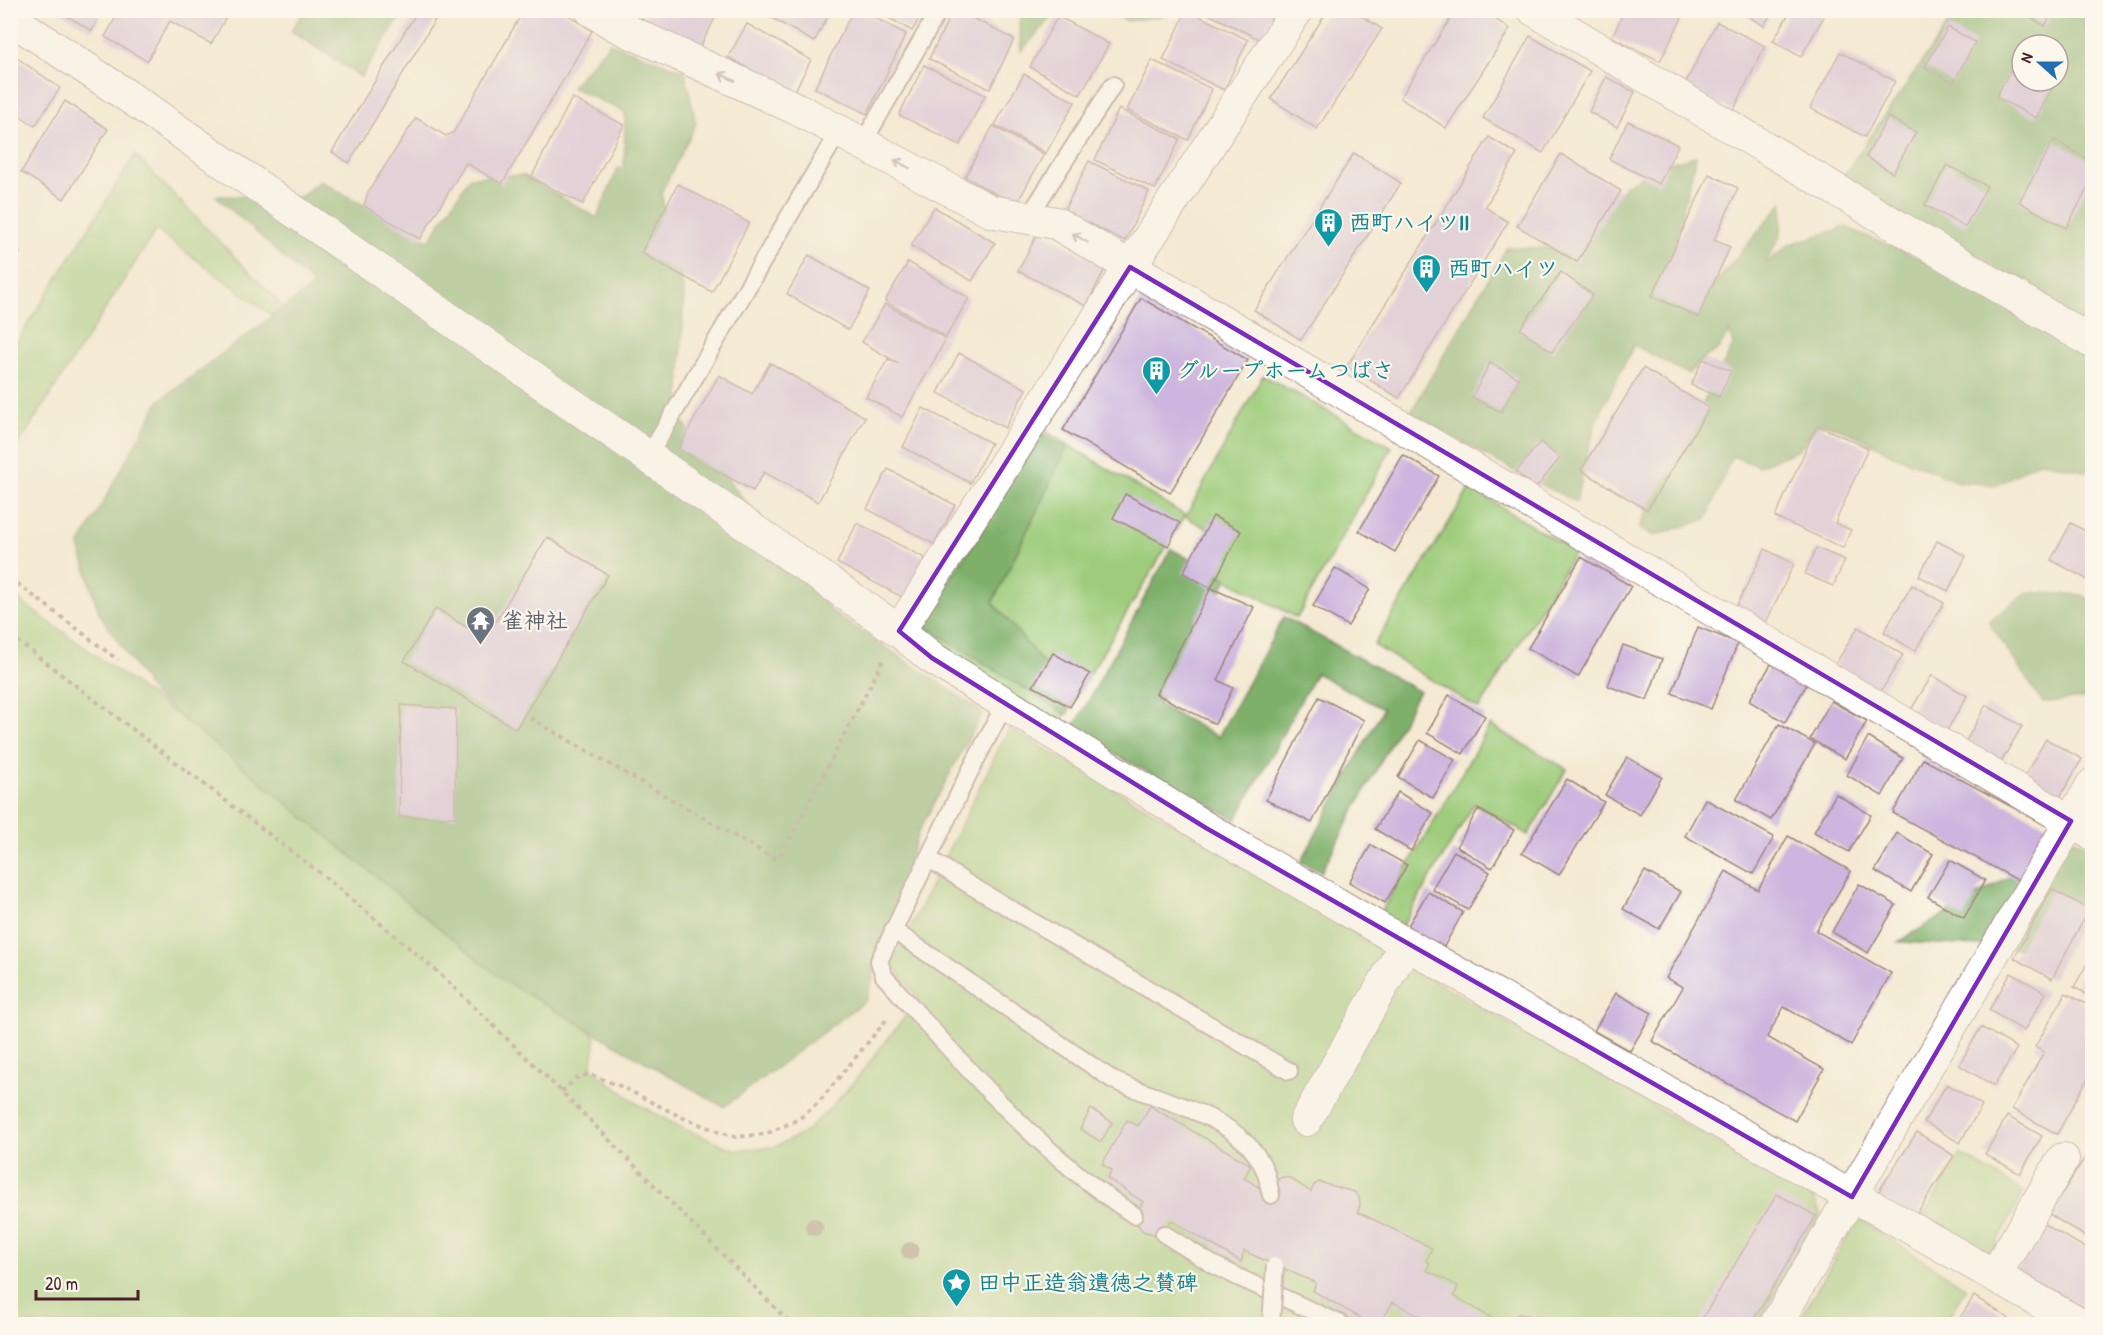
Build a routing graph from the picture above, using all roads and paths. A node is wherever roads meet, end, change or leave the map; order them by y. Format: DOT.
graph roads {
  1 [pos="591,10"];
  2 [pos="939,10"];
  3 [pos="1297,10"];
  4 [pos="1534,10"];
  5 [pos="10,18"];
  6 [pos="1113,85"];
  7 [pos="851,137"];
  8 [pos="1028,218"];
  9 [pos="1130,267"];
  10 [pos="2092,342"];
  11 [pos="648,457"];
  12 [pos="10,578"];
  13 [pos="899,631"];
  14 [pos="10,635"];
  15 [pos="118,660"];
  16 [pos="1005,704"];
  17 [pos="530,718"];
  18 [pos="2092,784"];
  19 [pos="2082,828"];
  20 [pos="928,858"];
  21 [pos="893,930"];
  22 [pos="1406,944"];
  23 [pos="904,998"];
  24 [pos="1289,1071"];
  25 [pos="562,1092"];
  26 [pos="1306,1120"];
  27 [pos="2063,1159"];
  28 [pos="1271,1196"];
  29 [pos="1852,1197"];
  30 [pos="1134,1215"];
  31 [pos="1164,1234"];
  32 [pos="1275,1266"];
  33 [pos="1995,1275"];
  34 [pos="790,1324"];
  35 [pos="1270,1324"];
  36 [pos="1341,1324"];
  37 [pos="1776,1324"];
  38 [pos="2079,1324"];
  7 -- 1 [label="street, one-way"];
  2 -- 7 [label="lane"];
  3 -- 9 [label="street"];
  4 -- 10 [label="street"];
  5 -- 11 [label="street"];
  6 -- 8 [label="lane"];
  8 -- 7 [label="street, one-way"];
  7 -- 11 [label="lane"];
  9 -- 8 [label="street, one-way"];
  9 -- 13 [label="street"];
  9 -- 19 [label="street"];
  11 -- 13 [label="street"];
  12 -- 15 [label="path"];
  13 -- 16 [label="street"];
  13 -- 17 [label="path"];
  14 -- 25 [label="path"];
  16 -- 20 [label="lane"];
  16 -- 22 [label="street"];
  18 -- 19 [label="street"];
  19 -- 29 [label="street"];
  20 -- 21 [label="lane"];
  20 -- 24 [label="lane"];
  21 -- 23 [label="lane"];
  21 -- 28 [label="lane"];
  22 -- 26 [label="street"];
  22 -- 29 [label="street"];
  23 -- 25 [label="path"];
  23 -- 30 [label="lane"];
  25 -- 34 [label="path"];
  27 -- 33 [label="street"];
  29 -- 33 [label="street"];
  29 -- 37 [label="street"];
  31 -- 36 [label="lane"];
  32 -- 35 [label="lane, bridge"];
  33 -- 38 [label="street"];
}
